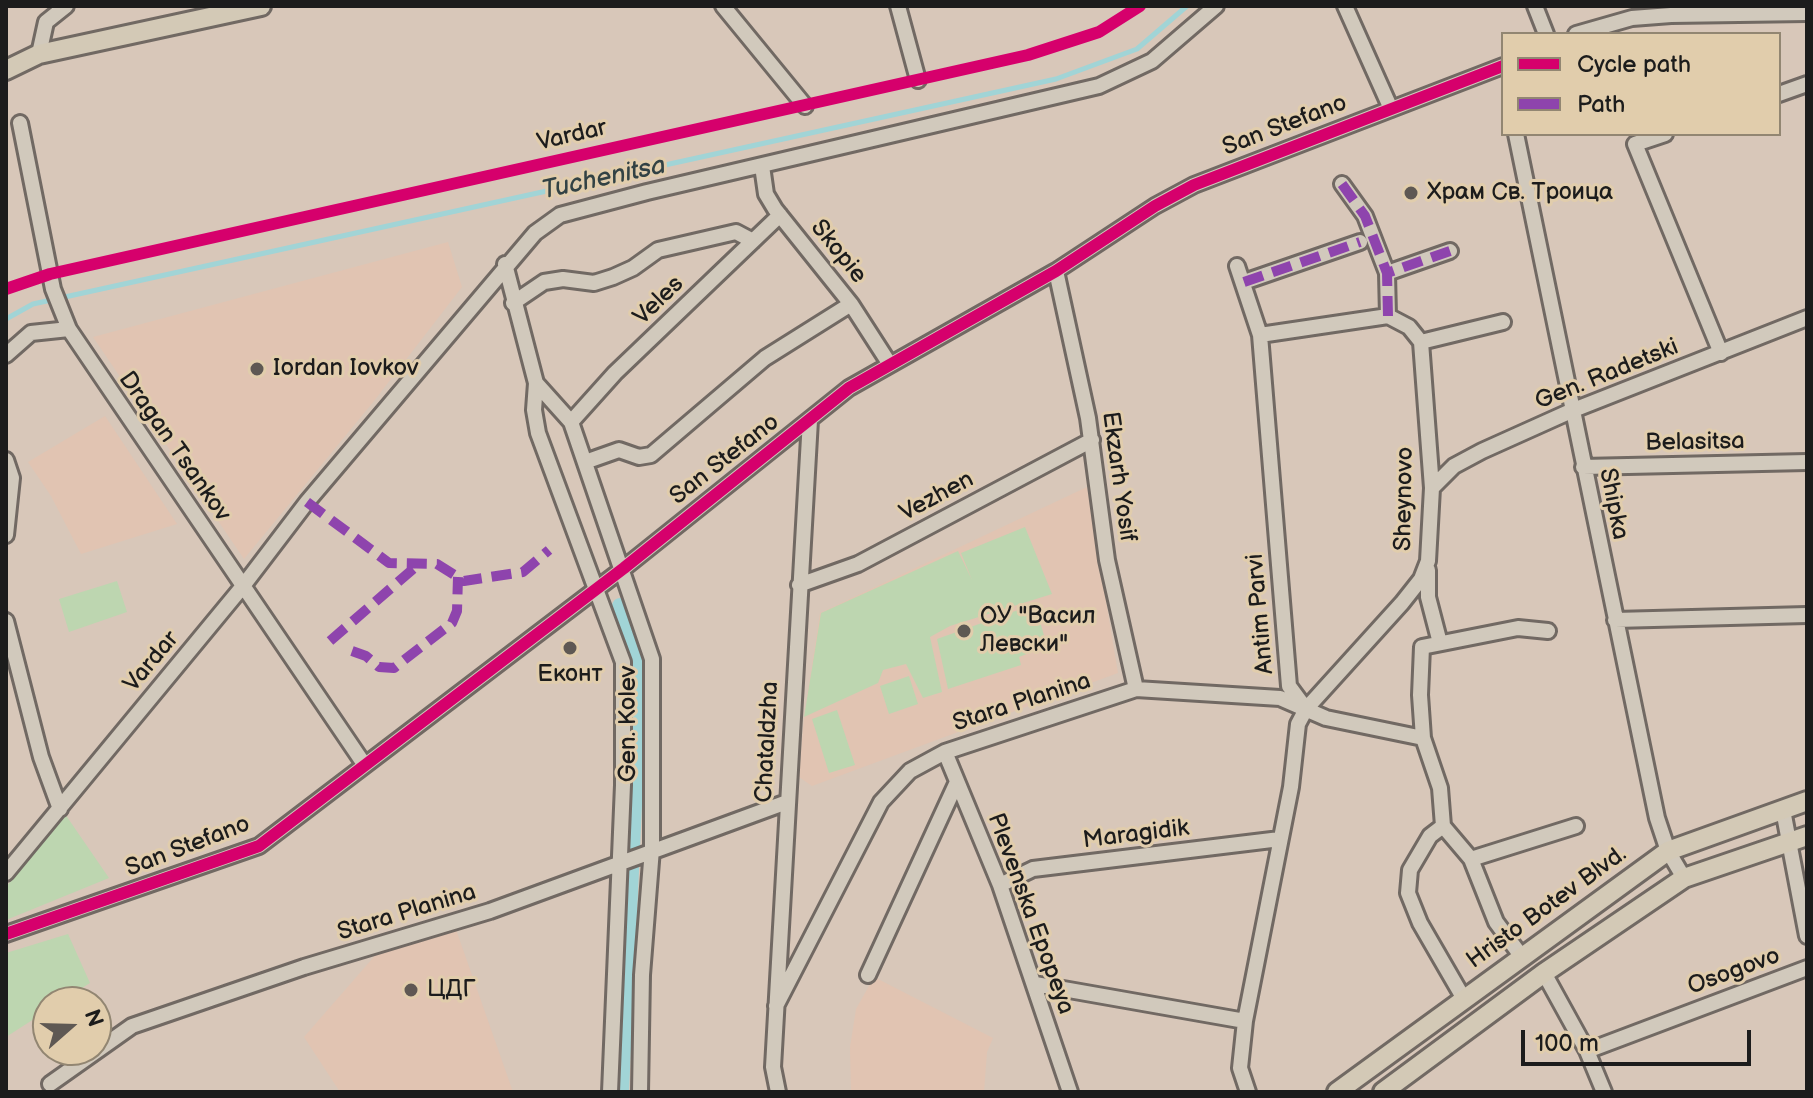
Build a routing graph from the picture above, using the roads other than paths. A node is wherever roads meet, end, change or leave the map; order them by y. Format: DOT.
graph roads {
  1 [pos="66,6"];
  2 [pos="261,6"];
  3 [pos="723,6"];
  4 [pos="898,6"];
  5 [pos="1216,6"];
  6 [pos="1345,6"];
  7 [pos="1535,6"];
  8 [pos="1676,10"];
  9 [pos="1745,11"];
  10 [pos="1807,13"];
  11 [pos="1545,32"];
  12 [pos="1583,32"];
  13 [pos="39,54"];
  14 [pos="1501,67"];
  15 [pos="6,70"];
  16 [pos="918,80"];
  17 [pos="1807,84"];
  18 [pos="1781,93"];
  19 [pos="805,106"];
  20 [pos="1391,109"];
  21 [pos="20,123"];
  22 [pos="1516,136"];
  23 [pos="1633,139"];
  24 [pos="762,166"];
  25 [pos="1342,184"];
  26 [pos="780,215"];
  27 [pos="753,241"];
  28 [pos="1360,242"];
  29 [pos="1450,251"];
  30 [pos="505,264"];
  31 [pos="1237,266"];
  32 [pos="1056,271"];
  33 [pos="1387,273"];
  34 [pos="1244,282"];
  35 [pos="513,303"];
  36 [pos="851,304"];
  37 [pos="1388,316"];
  38 [pos="1807,318"];
  39 [pos="1503,322"];
  40 [pos="69,329"];
  41 [pos="1260,335"];
  42 [pos="1421,342"];
  43 [pos="1721,353"];
  44 [pos="6,355"];
  45 [pos="889,363"];
  46 [pos="536,383"];
  47 [pos="1571,411"];
  48 [pos="810,420"];
  49 [pos="571,422"];
  50 [pos="1092,440"];
  51 [pos="6,460"];
  52 [pos="585,462"];
  53 [pos="1807,462"];
  54 [pos="1583,467"];
  55 [pos="1432,488"];
  56 [pos="6,535"];
  57 [pos="1428,561"];
  58 [pos="624,568"];
  59 [pos="799,585"];
  60 [pos="243,586"];
  61 [pos="597,587"];
  62 [pos="1807,615"];
  63 [pos="1615,620"];
  64 [pos="6,621"];
  65 [pos="1548,631"];
  66 [pos="1440,643"];
  67 [pos="1136,689"];
  68 [pos="1306,709"];
  69 [pos="1423,738"];
  70 [pos="945,752"];
  71 [pos="364,764"];
  72 [pos="957,782"];
  73 [pos="1807,801"];
  74 [pos="787,802"];
  75 [pos="60,809"];
  76 [pos="1783,810"];
  77 [pos="1443,826"];
  78 [pos="1576,826"];
  79 [pos="1280,839"];
  80 [pos="1798,839"];
  81 [pos="647,851"];
  82 [pos="1668,851"];
  83 [pos="1471,859"];
  84 [pos="621,861"];
  85 [pos="6,873"];
  86 [pos="1684,878"];
  87 [pos="1000,885"];
  88 [pos="6,934"];
  89 [pos="1807,936"];
  90 [pos="1522,957"];
  91 [pos="1807,968"];
  92 [pos="1544,973"];
  93 [pos="868,975"];
  94 [pos="1035,984"];
  95 [pos="1464,999"];
  96 [pos="776,1006"];
  97 [pos="1245,1021"];
  98 [pos="1587,1051"];
  99 [pos="773,1067"];
  100 [pos="50,1084"];
  101 [pos="636,1084"];
  102 [pos="612,1091"];
  103 [pos="771,1092"];
  104 [pos="778,1092"];
  105 [pos="1070,1092"];
  106 [pos="1248,1092"];
  107 [pos="1337,1092"];
  108 [pos="1383,1092"];
  109 [pos="1604,1092"];
  1 -- 13 [label="street"];
  2 -- 13 [label="main road"];
  3 -- 19 [label="street"];
  4 -- 16 [label="street"];
  5 -- 24 [label="street"];
  6 -- 20 [label="street"];
  7 -- 11 [label="street"];
  8 -- 9 [label="street"];
  8 -- 12 [label="street"];
  9 -- 10 [label="street"];
  13 -- 15 [label="main road"];
  14 -- 20 [label="street, San Stefano"];
  17 -- 18 [label="street"];
  20 -- 32 [label="street, San Stefano"];
  21 -- 40 [label="street, Dragan Tsankov"];
  22 -- 47 [label="street, Shipka"];
  23 -- 43 [label="street"];
  24 -- 26 [label="street, Skopie"];
  24 -- 30 [label="street"];
  25 -- 33 [label="street"];
  26 -- 27 [label="street, Veles"];
  26 -- 36 [label="street, Skopie"];
  27 -- 35 [label="street"];
  27 -- 49 [label="street, Veles"];
  28 -- 34 [label="street"];
  29 -- 33 [label="street"];
  30 -- 35 [label="street, Gen. Kolev"];
  30 -- 60 [label="street"];
  31 -- 34 [label="street, Antim Parvi"];
  32 -- 45 [label="street, San Stefano"];
  32 -- 50 [label="street, Ekzarh Yosif"];
  33 -- 37 [label="street"];
  34 -- 41 [label="street, Antim Parvi"];
  35 -- 46 [label="street, Gen. Kolev"];
  36 -- 45 [label="street, Skopie"];
  36 -- 52 [label="street"];
  37 -- 41 [label="street"];
  37 -- 42 [label="street"];
  38 -- 43 [label="street, Gen. Radetski"];
  39 -- 42 [label="street"];
  40 -- 44 [label="street"];
  40 -- 60 [label="street, Dragan Tsankov"];
  41 -- 68 [label="street, Antim Parvi"];
  42 -- 55 [label="street, Sheynovo"];
  43 -- 47 [label="street, Gen. Radetski"];
  45 -- 48 [label="street, San Stefano"];
  46 -- 49 [label="street, Gen. Kolev"];
  46 -- 61 [label="street, Gen. Kolev"];
  47 -- 54 [label="street, Shipka"];
  47 -- 55 [label="street, Gen. Radetski"];
  48 -- 58 [label="street, San Stefano"];
  48 -- 59 [label="street, Chataldzha"];
  49 -- 52 [label="street, Gen. Kolev"];
  50 -- 59 [label="street, Vezhen"];
  50 -- 67 [label="street, Ekzarh Yosif"];
  51 -- 56 [label="street"];
  52 -- 58 [label="street, Gen. Kolev"];
  53 -- 54 [label="street, Belasitsa"];
  54 -- 63 [label="street, Shipka"];
  55 -- 57 [label="street, Sheynovo"];
  57 -- 66 [label="street"];
  57 -- 68 [label="street, Sheynovo"];
  58 -- 61 [label="street, San Stefano"];
  58 -- 81 [label="street, Gen. Kolev"];
  59 -- 74 [label="street, Chataldzha"];
  60 -- 71 [label="street, Dragan Tsankov"];
  60 -- 75 [label="street"];
  61 -- 71 [label="street, San Stefano"];
  61 -- 84 [label="street, Gen. Kolev"];
  62 -- 63 [label="street"];
  63 -- 82 [label="street, Shipka"];
  64 -- 75 [label="street"];
  65 -- 66 [label="street"];
  66 -- 69 [label="street"];
  67 -- 68 [label="street, Stara Planina"];
  67 -- 70 [label="street, Stara Planina"];
  68 -- 69 [label="street, Stara Planina"];
  68 -- 79 [label="street"];
  69 -- 77 [label="street"];
  70 -- 72 [label="street, Plevenska Epopeya"];
  70 -- 96 [label="street, Stara Planina"];
  71 -- 88 [label="street, San Stefano"];
  72 -- 87 [label="street, Plevenska Epopeya"];
  72 -- 93 [label="street"];
  73 -- 76 [label="main road, Hristo Botev Blvd."];
  74 -- 81 [label="street, Stara Planina"];
  74 -- 96 [label="street, Chataldzha"];
  75 -- 85 [label="street"];
  76 -- 80 [label="street"];
  76 -- 82 [label="main road, Hristo Botev Blvd."];
  77 -- 83 [label="street"];
  77 -- 95 [label="street"];
  78 -- 83 [label="street"];
  79 -- 87 [label="street, Maragidik"];
  79 -- 97 [label="street"];
  80 -- 86 [label="main road"];
  80 -- 89 [label="street"];
  81 -- 84 [label="street, Stara Planina"];
  81 -- 101 [label="street, Gen. Kolev"];
  82 -- 86 [label="street, Shipka"];
  82 -- 90 [label="main road, Hristo Botev Blvd."];
  83 -- 90 [label="street"];
  84 -- 100 [label="street, Stara Planina"];
  84 -- 102 [label="street, Gen. Kolev"];
  86 -- 92 [label="main road"];
  87 -- 94 [label="street, Plevenska Epopeya"];
  90 -- 95 [label="main road, Hristo Botev Blvd."];
  91 -- 98 [label="street, Osogovo"];
  92 -- 98 [label="street"];
  92 -- 108 [label="main road"];
  94 -- 97 [label="street"];
  94 -- 105 [label="street, Plevenska Epopeya"];
  95 -- 107 [label="main road, Hristo Botev Blvd."];
  96 -- 99 [label="street, Chataldzha"];
  97 -- 106 [label="street"];
  98 -- 109 [label="street"];
  99 -- 103 [label="street, Chataldzha"];
  99 -- 104 [label="street, Chataldzha"];
  101 -- 102 [label="street"];
}
